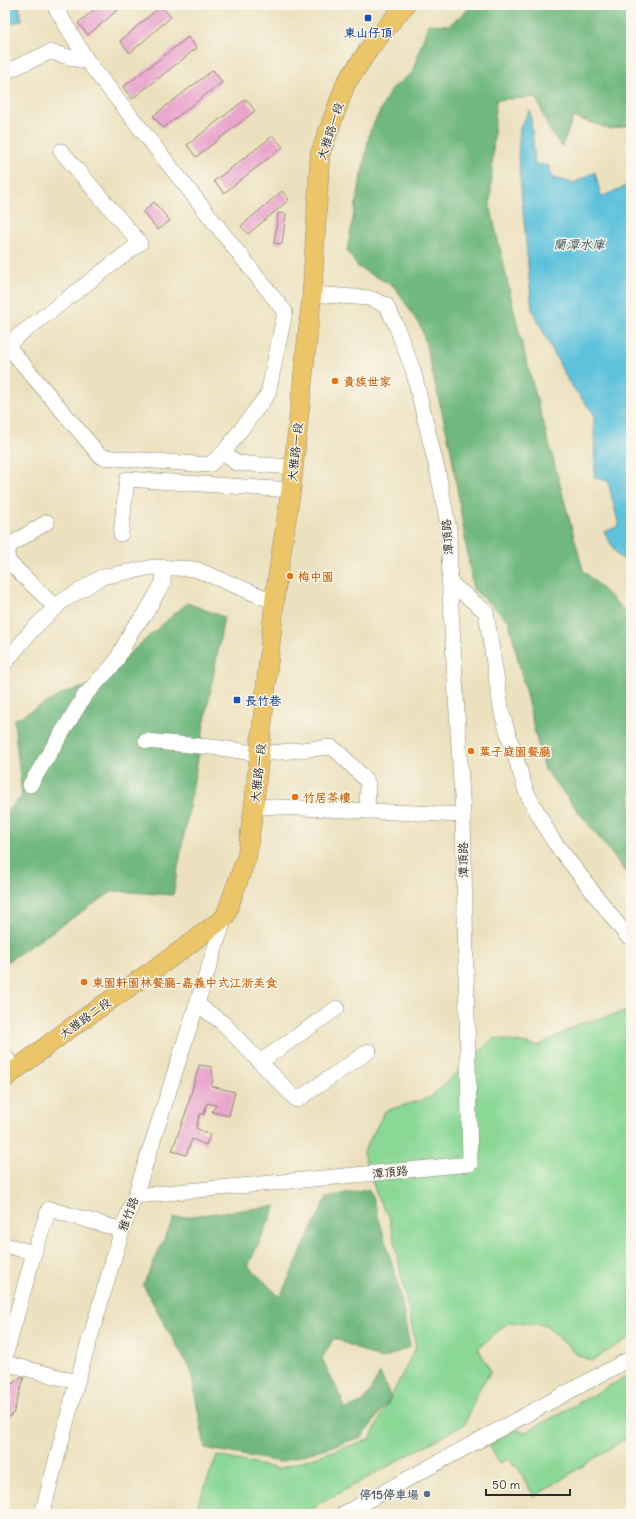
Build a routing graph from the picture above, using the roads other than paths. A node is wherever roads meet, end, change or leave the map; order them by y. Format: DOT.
graph roads {
  1 [pos="54,5"];
  2 [pos="405,5"];
  3 [pos="88,62"];
  4 [pos="5,72"];
  5 [pos="61,151"];
  6 [pos="312,294"];
  7 [pos="5,345"];
  8 [pos="224,452"];
  9 [pos="293,467"];
  10 [pos="291,490"];
  11 [pos="47,522"];
  12 [pos="121,534"];
  13 [pos="164,567"];
  14 [pos="449,582"];
  15 [pos="275,602"];
  16 [pos="56,608"];
  17 [pos="5,663"];
  18 [pos="146,741"];
  19 [pos="260,754"];
  20 [pos="30,785"];
  21 [pos="254,806"];
  22 [pos="368,811"];
  23 [pos="462,816"];
  24 [pos="225,917"];
  25 [pos="627,936"];
  26 [pos="197,1004"];
  27 [pos="337,1008"];
  28 [pos="369,1051"];
  29 [pos="260,1062"];
  30 [pos="8,1068"];
  31 [pos="135,1196"];
  32 [pos="122,1230"];
  33 [pos="5,1244"];
  34 [pos="34,1253"];
  35 [pos="5,1357"];
  36 [pos="631,1358"];
  37 [pos="5,1363"];
  38 [pos="77,1382"];
  39 [pos="352,1512"];
  40 [pos="42,1514"];
  1 -- 3 [label="street"];
  2 -- 6 [label="main road, 大雅路一段"];
  3 -- 4 [label="street"];
  3 -- 8 [label="street"];
  5 -- 7 [label="street"];
  6 -- 9 [label="main road, 大雅路一段"];
  6 -- 14 [label="street, 潭頂路"];
  7 -- 8 [label="street"];
  8 -- 9 [label="street"];
  9 -- 10 [label="main road, 大雅路一段"];
  10 -- 12 [label="street"];
  10 -- 15 [label="main road, 大雅路一段"];
  11 -- 16 [label="street"];
  13 -- 15 [label="street"];
  13 -- 16 [label="street"];
  13 -- 20 [label="street"];
  14 -- 23 [label="street, 潭頂路"];
  14 -- 25 [label="street"];
  15 -- 19 [label="main road, 大雅路一段"];
  16 -- 17 [label="street"];
  18 -- 19 [label="street"];
  19 -- 21 [label="main road, 大雅路一段"];
  19 -- 22 [label="street"];
  21 -- 22 [label="street"];
  21 -- 24 [label="main road, 大雅路一段"];
  22 -- 23 [label="street"];
  23 -- 31 [label="street, 潭頂路"];
  24 -- 26 [label="street, 雅竹路"];
  24 -- 30 [label="main road, 大雅路二段"];
  26 -- 29 [label="street"];
  26 -- 31 [label="street, 雅竹路"];
  27 -- 29 [label="street"];
  28 -- 29 [label="street"];
  31 -- 32 [label="street, 雅竹路"];
  32 -- 34 [label="street"];
  32 -- 38 [label="street, 雅竹路"];
  33 -- 34 [label="street"];
  34 -- 35 [label="street"];
  36 -- 39 [label="street"];
  37 -- 38 [label="street"];
  38 -- 40 [label="street, 雅竹路"];
}
